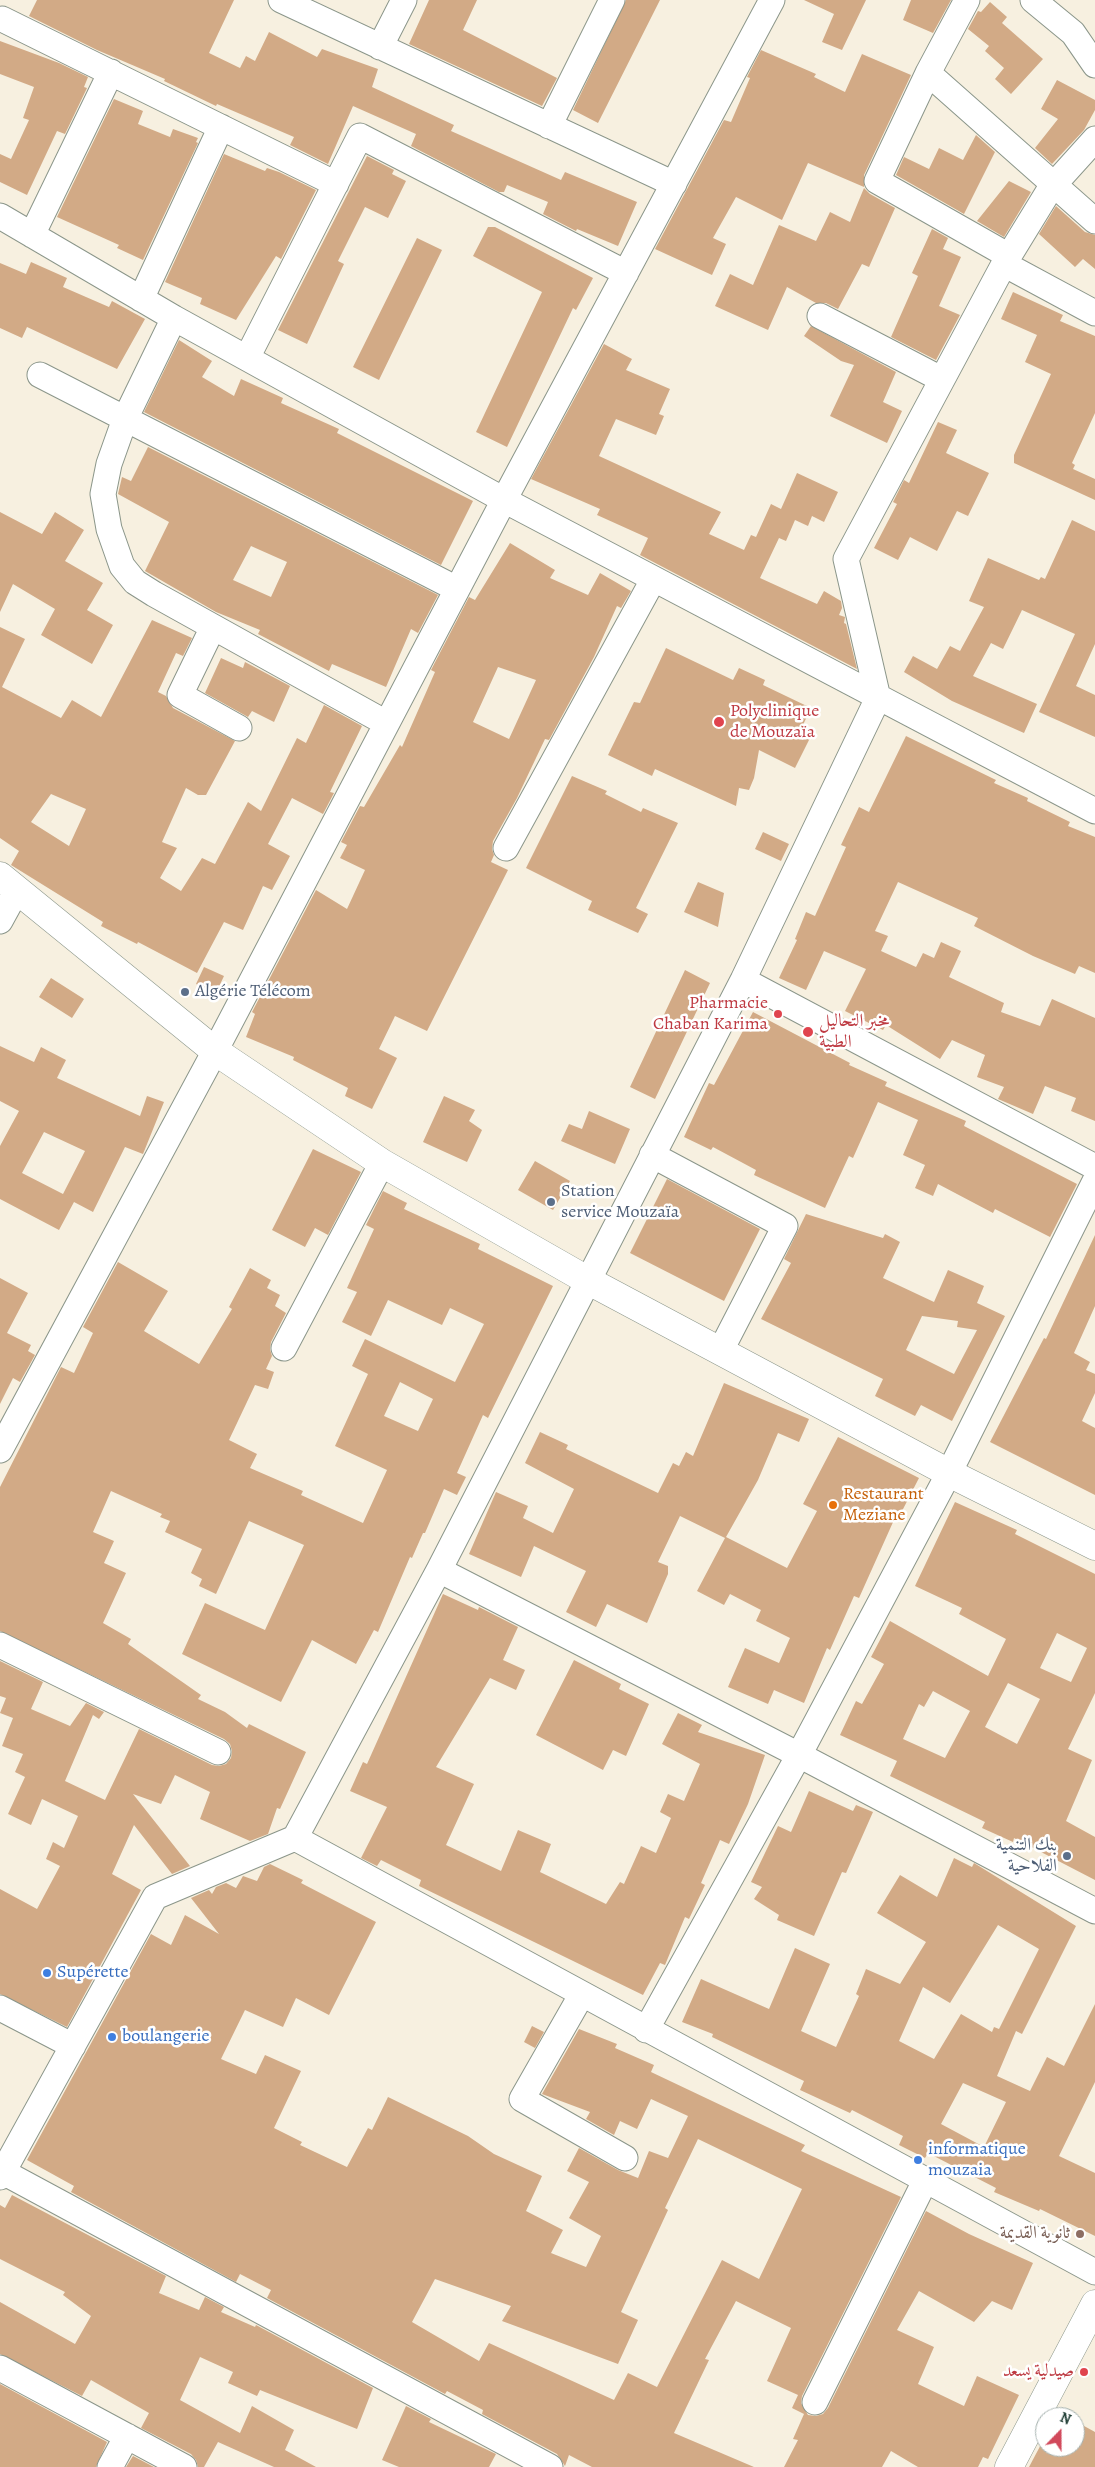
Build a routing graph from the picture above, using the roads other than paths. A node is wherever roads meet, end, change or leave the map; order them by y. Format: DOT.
graph roads {
  1 [pos="281,0"];
  2 [pos="404,0"];
  3 [pos="612,0"];
  4 [pos="772,0"];
  5 [pos="967,0"];
  6 [pos="1033,0"];
  7 [pos="5,14"];
  8 [pos="380,47"];
  9 [pos="1095,65"];
  10 [pos="111,72"];
  11 [pos="928,72"];
  12 [pos="550,126"];
  13 [pos="222,127"];
  14 [pos="1095,139"];
  15 [pos="1055,183"];
  16 [pos="336,184"];
  17 [pos="674,184"];
  18 [pos="0,216"];
  19 [pos="1095,220"];
  20 [pos="32,235"];
  21 [pos="1007,260"];
  22 [pos="626,272"];
  23 [pos="141,299"];
  24 [pos="1095,313"];
  25 [pos="820,316"];
  26 [pos="174,318"];
  27 [pos="247,358"];
  28 [pos="40,375"];
  29 [pos="941,379"];
  30 [pos="125,419"];
  31 [pos="504,500"];
  32 [pos="653,580"];
  33 [pos="457,589"];
  34 [pos="213,627"];
  35 [pos="878,698"];
  36 [pos="386,723"];
  37 [pos="239,728"];
  38 [pos="1095,811"];
  39 [pos="506,848"];
  40 [pos="9,883"];
  41 [pos="0,921"];
  42 [pos="743,980"];
  43 [pos="215,1051"];
  44 [pos="652,1155"];
  45 [pos="382,1163"];
  46 [pos="1095,1167"];
  47 [pos="1095,1181"];
  48 [pos="587,1280"];
  49 [pos="284,1348"];
  50 [pos="721,1350"];
  51 [pos="0,1450"];
  52 [pos="949,1472"];
  53 [pos="1095,1546"];
  54 [pos="439,1570"];
  55 [pos="0,1645"];
  56 [pos="218,1752"];
  57 [pos="799,1755"];
  58 [pos="295,1838"];
  59 [pos="1095,1910"];
  60 [pos="582,1994"];
  61 [pos="0,2008"];
  62 [pos="646,2030"];
  63 [pos="73,2046"];
  64 [pos="625,2158"];
  65 [pos="4,2162"];
  66 [pos="925,2181"];
  67 [pos="1095,2272"];
  68 [pos="1095,2304"];
  69 [pos="0,2368"];
  70 [pos="815,2402"];
  71 [pos="127,2436"];
  72 [pos="110,2467"];
  73 [pos="184,2467"];
  74 [pos="550,2467"];
  75 [pos="1009,2467"];
  1 -- 8 [label="street"];
  2 -- 8 [label="street"];
  3 -- 12 [label="street"];
  4 -- 17 [label="street"];
  5 -- 11 [label="street"];
  6 -- 9 [label="street"];
  7 -- 10 [label="street"];
  8 -- 12 [label="street"];
  10 -- 13 [label="street"];
  10 -- 20 [label="street"];
  11 -- 15 [label="street"];
  11 -- 21 [label="street"];
  12 -- 17 [label="street"];
  13 -- 16 [label="street"];
  13 -- 23 [label="street"];
  14 -- 15 [label="street"];
  15 -- 19 [label="street"];
  15 -- 21 [label="street"];
  16 -- 22 [label="street"];
  16 -- 27 [label="street"];
  17 -- 22 [label="street"];
  18 -- 20 [label="street"];
  20 -- 23 [label="street"];
  21 -- 24 [label="street"];
  21 -- 29 [label="street"];
  22 -- 31 [label="street"];
  23 -- 26 [label="street"];
  25 -- 29 [label="street"];
  26 -- 27 [label="street"];
  26 -- 30 [label="street"];
  27 -- 31 [label="street"];
  28 -- 30 [label="street"];
  29 -- 35 [label="street"];
  30 -- 33 [label="street"];
  30 -- 34 [label="street"];
  31 -- 32 [label="street"];
  31 -- 33 [label="street"];
  32 -- 35 [label="street"];
  32 -- 39 [label="street"];
  33 -- 36 [label="street"];
  34 -- 36 [label="street"];
  34 -- 37 [label="street"];
  35 -- 38 [label="street"];
  35 -- 42 [label="street"];
  36 -- 43 [label="street"];
  40 -- 41 [label="street"];
  40 -- 43 [label="main road"];
  42 -- 44 [label="street"];
  42 -- 46 [label="street"];
  43 -- 45 [label="main road"];
  43 -- 51 [label="street"];
  44 -- 48 [label="street"];
  44 -- 50 [label="street"];
  45 -- 48 [label="main road"];
  45 -- 49 [label="street"];
  47 -- 52 [label="street"];
  48 -- 50 [label="main road"];
  48 -- 54 [label="street"];
  50 -- 52 [label="main road"];
  52 -- 53 [label="main road"];
  52 -- 57 [label="street"];
  54 -- 57 [label="street"];
  54 -- 58 [label="street"];
  55 -- 56 [label="street"];
  57 -- 59 [label="street"];
  57 -- 62 [label="street"];
  58 -- 60 [label="street"];
  58 -- 63 [label="street"];
  60 -- 62 [label="street"];
  60 -- 64 [label="street"];
  61 -- 63 [label="street"];
  62 -- 66 [label="street"];
  63 -- 65 [label="street"];
  65 -- 74 [label="street"];
  66 -- 67 [label="street"];
  66 -- 70 [label="street"];
  68 -- 75 [label="main road"];
  69 -- 71 [label="street"];
  71 -- 72 [label="street"];
  71 -- 73 [label="street"];
}
